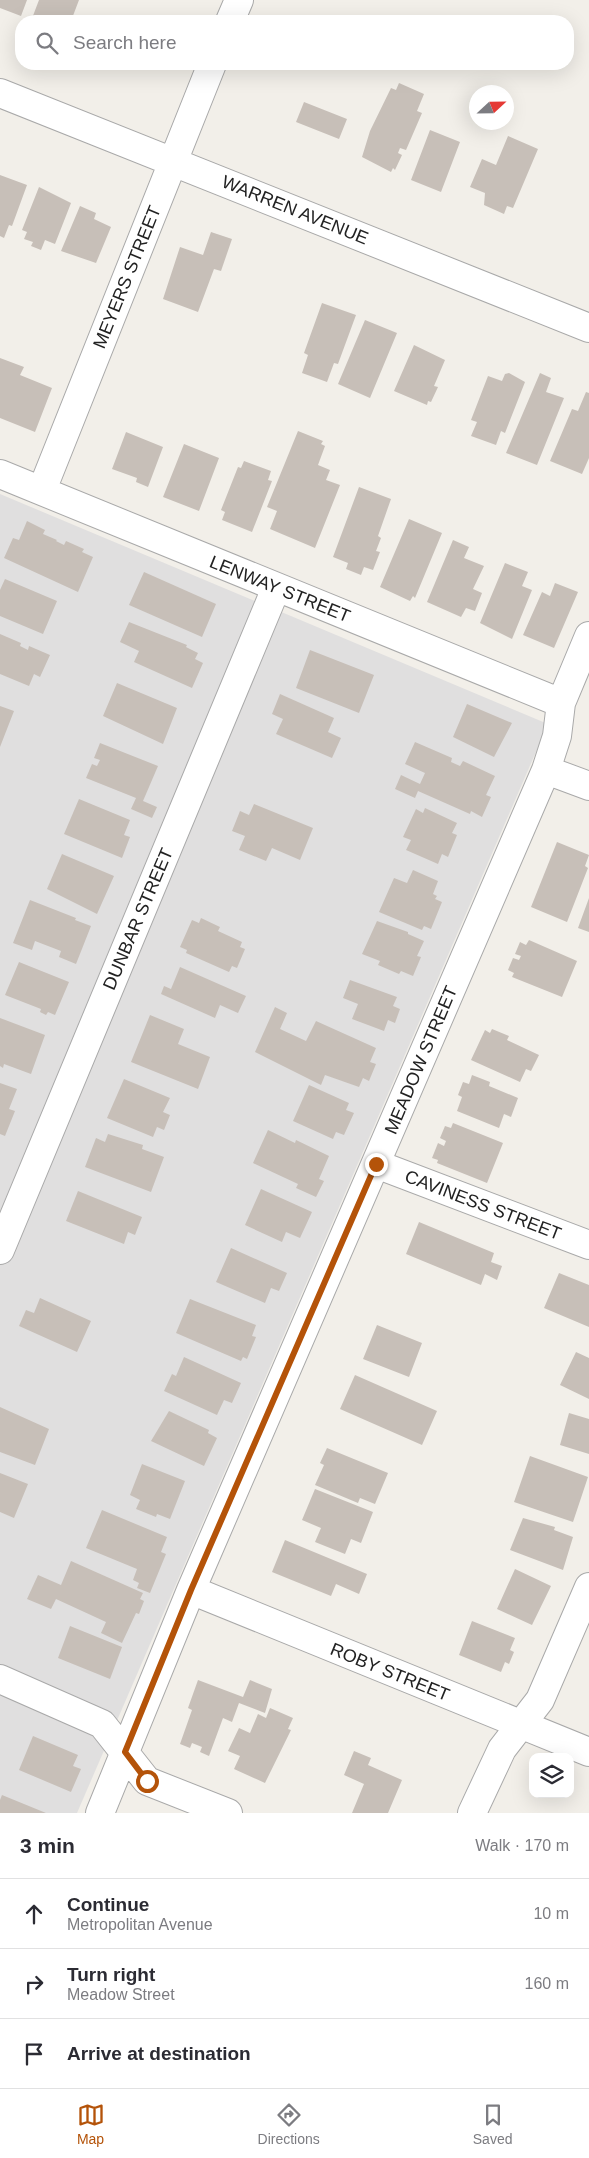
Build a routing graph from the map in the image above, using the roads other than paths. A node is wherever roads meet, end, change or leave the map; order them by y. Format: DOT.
graph roads {
  1 [pos="239,0"];
  2 [pos="233,15"];
  3 [pos="210,70"];
  4 [pos="0,93"];
  5 [pos="173,160"];
  6 [pos="589,328"];
  7 [pos="0,474"];
  8 [pos="42,490"];
  9 [pos="276,588"];
  10 [pos="589,636"];
  11 [pos="561,703"];
  12 [pos="546,770"];
  13 [pos="589,786"];
  14 [pos="376,1164"];
  15 [pos="589,1245"];
  16 [pos="0,1250"];
  17 [pos="589,1587"];
  18 [pos="191,1590"];
  19 [pos="0,1679"];
  20 [pos="521,1723"];
  21 [pos="125,1752"];
  22 [pos="589,1752"];
  23 [pos="100,1813"];
  24 [pos="228,1813"];
  25 [pos="472,1813"];
  1 -- 2 [label="street"];
  3 -- 5 [label="street, MEYERS STREET"];
  4 -- 5 [label="street, WARREN AVENUE"];
  5 -- 6 [label="street, WARREN AVENUE"];
  5 -- 8 [label="street, MEYERS STREET"];
  7 -- 8 [label="street, LENWAY STREET"];
  8 -- 9 [label="street, LENWAY STREET"];
  9 -- 11 [label="street, LENWAY STREET"];
  9 -- 16 [label="street, DUNBAR STREET"];
  10 -- 11 [label="street, MEADOW STREET"];
  11 -- 12 [label="street, MEADOW STREET"];
  12 -- 13 [label="street"];
  12 -- 14 [label="street, MEADOW STREET"];
  14 -- 15 [label="street, CAVINESS STREET"];
  14 -- 18 [label="street, MEADOW STREET"];
  17 -- 20 [label="street"];
  18 -- 20 [label="street, ROBY STREET"];
  18 -- 21 [label="street, MEADOW STREET"];
  19 -- 21 [label="street"];
  20 -- 22 [label="street, ROBY STREET"];
  20 -- 25 [label="street"];
  21 -- 23 [label="street, MEADOW STREET"];
  21 -- 24 [label="street"];
}
